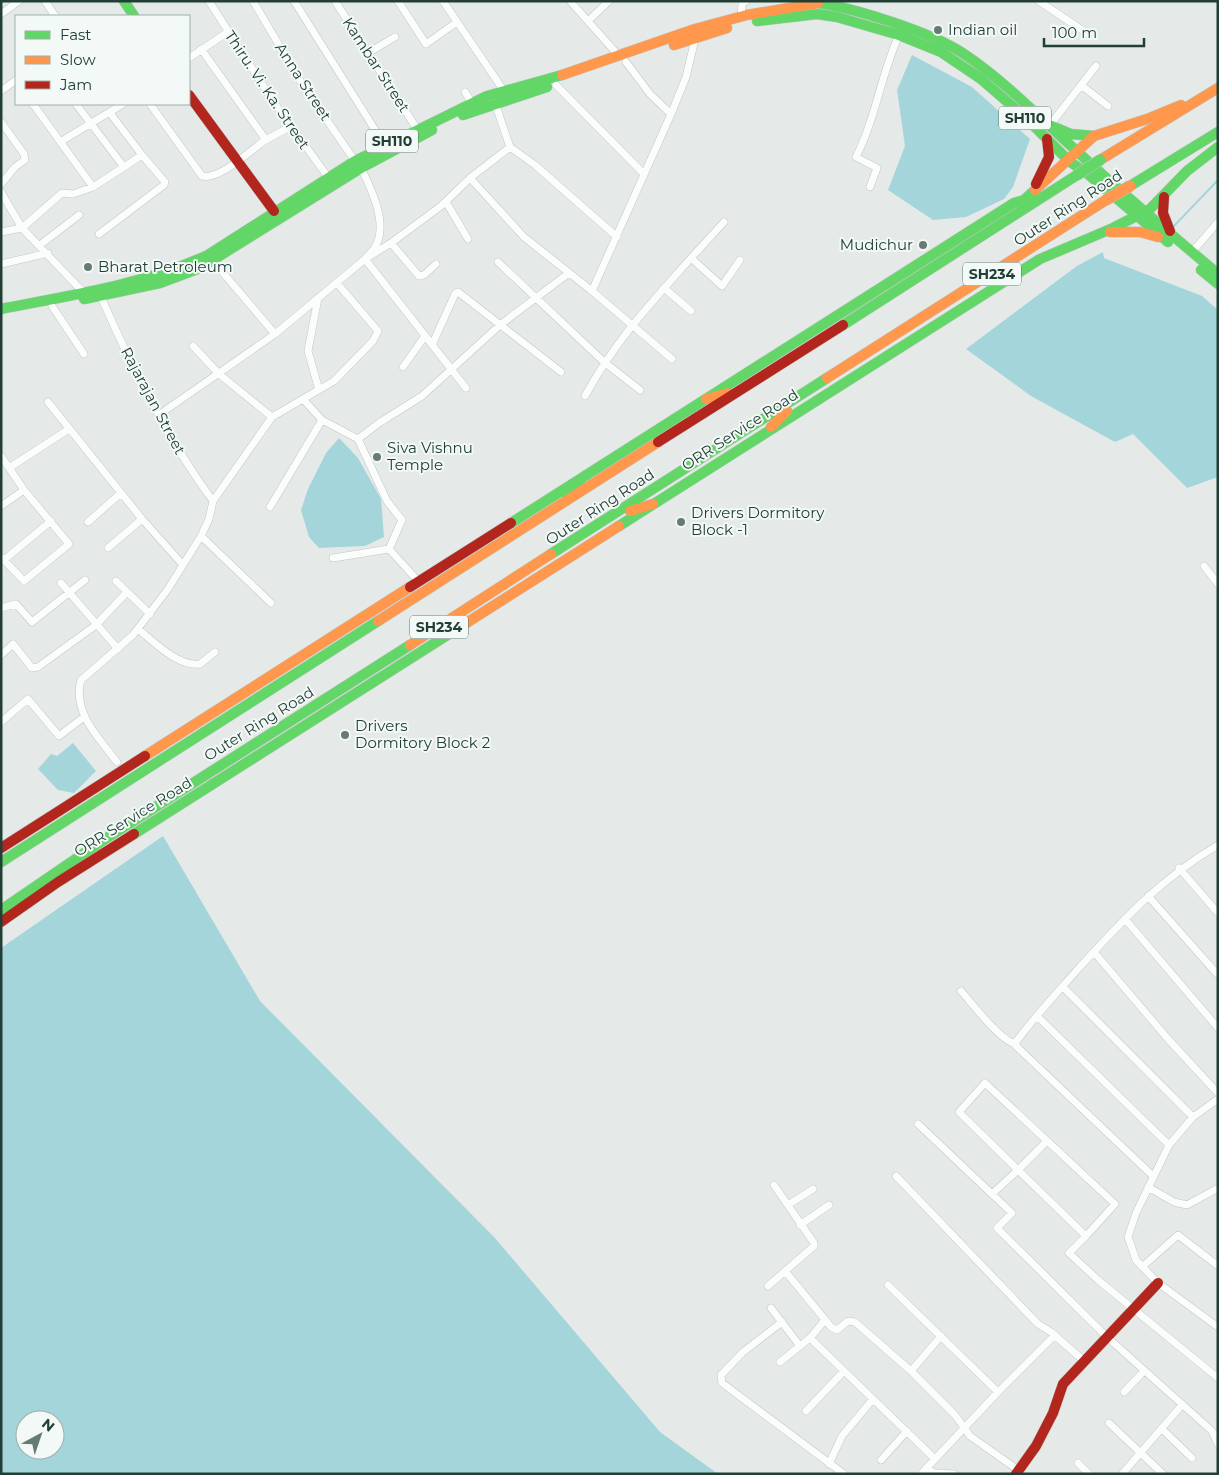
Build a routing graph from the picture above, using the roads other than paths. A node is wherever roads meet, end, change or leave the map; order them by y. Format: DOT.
graph roads {
  1 [pos="19,1"];
  2 [pos="45,1"];
  3 [pos="124,1"];
  4 [pos="209,1"];
  5 [pos="253,1"];
  6 [pos="294,1"];
  7 [pos="335,1"];
  8 [pos="398,1"];
  9 [pos="443,1"];
  10 [pos="570,1"];
  11 [pos="609,1"];
  12 [pos="746,1"];
  13 [pos="1039,1"];
  14 [pos="814,2"];
  15 [pos="798,7"];
  16 [pos="1,14"];
  17 [pos="54,15"];
  18 [pos="133,15"];
  19 [pos="741,17"];
  20 [pos="588,21"];
  21 [pos="457,22"];
  22 [pos="228,32"];
  23 [pos="696,33"];
  24 [pos="1088,34"];
  25 [pos="899,35"];
  26 [pos="395,38"];
  27 [pos="201,49"];
  28 [pos="368,54"];
  29 [pos="190,57"];
  30 [pos="623,59"];
  31 [pos="1096,66"];
  32 [pos="15,81"];
  33 [pos="1218,83"];
  34 [pos="556,85"];
  35 [pos="1081,85"];
  36 [pos="1218,88"];
  37 [pos="1,91"];
  38 [pos="504,91"];
  39 [pos="465,92"];
  40 [pos="190,96"];
  41 [pos="472,103"];
  42 [pos="495,103"];
  43 [pos="34,105"];
  44 [pos="77,105"];
  45 [pos="122,105"];
  46 [pos="151,105"];
  47 [pos="1108,106"];
  48 [pos="110,113"];
  49 [pos="671,114"];
  50 [pos="1035,114"];
  51 [pos="1,122"];
  52 [pos="91,122"];
  53 [pos="1050,125"];
  54 [pos="292,126"];
  55 [pos="417,129"];
  56 [pos="1218,132"];
  57 [pos="1094,136"];
  58 [pos="1046,138"];
  59 [pos="266,140"];
  60 [pos="60,142"];
  61 [pos="384,144"];
  62 [pos="510,147"];
  63 [pos="1218,147"];
  64 [pos="142,155"];
  65 [pos="1073,156"];
  66 [pos="237,160"];
  67 [pos="358,164"];
  68 [pos="124,167"];
  69 [pos="644,174"];
  70 [pos="328,177"];
  71 [pos="470,178"];
  72 [pos="1,184"];
  73 [pos="93,186"];
  74 [pos="870,187"];
  75 [pos="1,192"];
  76 [pos="1032,192"];
  77 [pos="1164,197"];
  78 [pos="1119,201"];
  79 [pos="4,202"];
  80 [pos="446,202"];
  81 [pos="274,211"];
  82 [pos="1140,214"];
  83 [pos="79,215"];
  84 [pos="724,222"];
  85 [pos="1218,222"];
  86 [pos="22,228"];
  87 [pos="1,232"];
  88 [pos="1103,232"];
  89 [pos="99,234"];
  90 [pos="617,237"];
  91 [pos="468,239"];
  92 [pos="1172,240"];
  93 [pos="392,243"];
  94 [pos="40,245"];
  95 [pos="1192,252"];
  96 [pos="48,253"];
  97 [pos="691,258"];
  98 [pos="365,259"];
  99 [pos="740,260"];
  100 [pos="213,261"];
  101 [pos="498,262"];
  102 [pos="1,264"];
  103 [pos="436,264"];
  104 [pos="569,273"];
  105 [pos="1216,275"];
  106 [pos="336,283"];
  107 [pos="664,288"];
  108 [pos="592,291"];
  109 [pos="100,293"];
  110 [pos="85,295"];
  111 [pos="318,298"];
  112 [pos="534,298"];
  113 [pos="52,306"];
  114 [pos="1,310"];
  115 [pos="691,311"];
  116 [pos="1,317"];
  117 [pos="500,325"];
  118 [pos="631,325"];
  119 [pos="275,334"];
  120 [pos="425,336"];
  121 [pos="432,345"];
  122 [pos="193,346"];
  123 [pos="84,354"];
  124 [pos="672,359"];
  125 [pos="604,362"];
  126 [pos="403,367"];
  127 [pos="451,369"];
  128 [pos="561,372"];
  129 [pos="219,374"];
  130 [pos="466,388"];
  131 [pos="742,389"];
  132 [pos="319,390"];
  133 [pos="640,390"];
  134 [pos="585,396"];
  135 [pos="800,397"];
  136 [pos="303,399"];
  137 [pos="706,399"];
  138 [pos="48,402"];
  139 [pos="160,414"];
  140 [pos="272,417"];
  141 [pos="322,420"];
  142 [pos="771,427"];
  143 [pos="69,428"];
  144 [pos="358,439"];
  145 [pos="1,456"];
  146 [pos="9,468"];
  147 [pos="582,478"];
  148 [pos="24,490"];
  149 [pos="121,493"];
  150 [pos="213,501"];
  151 [pos="653,504"];
  152 [pos="1,506"];
  153 [pos="557,506"];
  154 [pos="270,507"];
  155 [pos="611,518"];
  156 [pos="142,519"];
  157 [pos="51,521"];
  158 [pos="88,522"];
  159 [pos="201,536"];
  160 [pos="108,548"];
  161 [pos="389,549"];
  162 [pos="3,558"];
  163 [pos="333,558"];
  164 [pos="183,565"];
  165 [pos="1204,566"];
  166 [pos="85,580"];
  167 [pos="116,582"];
  168 [pos="419,582"];
  169 [pos="61,583"];
  170 [pos="1218,584"];
  171 [pos="69,592"];
  172 [pos="127,592"];
  173 [pos="271,603"];
  174 [pos="1,608"];
  175 [pos="150,614"];
  176 [pos="96,625"];
  177 [pos="138,629"];
  178 [pos="118,649"];
  179 [pos="215,652"];
  180 [pos="1,655"];
  181 [pos="84,717"];
  182 [pos="1,722"];
  183 [pos="117,762"];
  184 [pos="1218,845"];
  185 [pos="1,848"];
  186 [pos="1,862"];
  187 [pos="1179,868"];
  188 [pos="1148,896"];
  189 [pos="7,912"];
  190 [pos="1218,913"];
  191 [pos="1125,919"];
  192 [pos="1,922"];
  193 [pos="1094,952"];
  194 [pos="1218,975"];
  195 [pos="1063,987"];
  196 [pos="961,991"];
  197 [pos="1037,1016"];
  198 [pos="1218,1028"];
  199 [pos="1016,1044"];
  200 [pos="1218,1093"];
  201 [pos="1218,1099"];
  202 [pos="1193,1117"];
  203 [pos="918,1124"];
  204 [pos="1047,1141"];
  205 [pos="1169,1146"];
  206 [pos="1018,1170"];
  207 [pos="896,1176"];
  208 [pos="1153,1176"];
  209 [pos="774,1185"];
  210 [pos="1148,1187"];
  211 [pos="1218,1188"];
  212 [pos="812,1190"];
  213 [pos="992,1194"];
  214 [pos="788,1205"];
  215 [pos="829,1205"];
  216 [pos="800,1225"];
  217 [pos="1086,1236"];
  218 [pos="1218,1266"];
  219 [pos="1142,1267"];
  220 [pos="785,1272"];
  221 [pos="1158,1283"];
  222 [pos="888,1285"];
  223 [pos="768,1286"];
  224 [pos="771,1308"];
  225 [pos="1134,1309"];
  226 [pos="825,1320"];
  227 [pos="782,1322"];
  228 [pos="1218,1327"];
  229 [pos="1055,1335"];
  230 [pos="941,1336"];
  231 [pos="1107,1337"];
  232 [pos="810,1338"];
  233 [pos="800,1346"];
  234 [pos="1084,1361"];
  235 [pos="780,1362"];
  236 [pos="844,1371"];
  237 [pos="910,1371"];
  238 [pos="1144,1371"];
  239 [pos="1218,1378"];
  240 [pos="998,1392"];
  241 [pos="1124,1392"];
  242 [pos="873,1399"];
  243 [pos="1182,1405"];
  244 [pos="806,1411"];
  245 [pos="1108,1423"];
  246 [pos="964,1428"];
  247 [pos="1162,1429"];
  248 [pos="907,1432"];
  249 [pos="1218,1444"];
  250 [pos="1141,1453"];
  251 [pos="1192,1458"];
  252 [pos="935,1459"];
  253 [pos="881,1460"];
  254 [pos="1078,1463"];
  255 [pos="831,1465"];
  256 [pos="923,1471"];
  257 [pos="1017,1472"];
  258 [pos="826,1474"];
  259 [pos="844,1474"];
  260 [pos="954,1474"];
  261 [pos="1089,1474"];
  262 [pos="1122,1474"];
  263 [pos="1163,1474"];
  1 -- 16 [label="street"];
  2 -- 17 [label="street"];
  3 -- 18 [label="main road"];
  4 -- 22 [label="street, Thiru. Vi. Ka. Street"];
  5 -- 67 [label="street, Anna Street"];
  6 -- 61 [label="street"];
  7 -- 28 [label="street, Kambar Street"];
  8 -- 21 [label="street"];
  9 -- 21 [label="street"];
  10 -- 20 [label="street"];
  11 -- 20 [label="street"];
  12 -- 19 [label="street"];
  13 -- 24 [label="street"];
  14 -- 15 [label="main road, SH110"];
  14 -- 50 [label="main road, SH110"];
  15 -- 19 [label="main road, SH110"];
  15 -- 23 [label="main road, SH110"];
  15 -- 25 [label="main road, SH110"];
  19 -- 23 [label="main road, SH110"];
  20 -- 30 [label="street"];
  21 -- 38 [label="street"];
  22 -- 27 [label="street"];
  22 -- 54 [label="street, Thiru. Vi. Ka. Street"];
  23 -- 30 [label="main road, SH110"];
  23 -- 49 [label="street"];
  25 -- 58 [label="main road, SH110"];
  25 -- 74 [label="street"];
  26 -- 28 [label="street"];
  27 -- 29 [label="street"];
  27 -- 59 [label="street"];
  28 -- 55 [label="street, Kambar Street"];
  30 -- 34 [label="main road, SH110"];
  30 -- 38 [label="main road, SH110"];
  30 -- 49 [label="street"];
  31 -- 35 [label="street"];
  32 -- 37 [label="street"];
  33 -- 57 [label="main road"];
  34 -- 42 [label="main road, SH110"];
  34 -- 69 [label="street"];
  35 -- 47 [label="street"];
  35 -- 53 [label="street"];
  36 -- 131 [label="main road, Outer Ring Road / SH234, bridge"];
  38 -- 41 [label="main road, SH110"];
  39 -- 41 [label="street"];
  40 -- 66 [label="main road"];
  41 -- 55 [label="main road, SH110"];
  42 -- 62 [label="street"];
  42 -- 67 [label="main road, SH110"];
  43 -- 60 [label="street"];
  44 -- 52 [label="street"];
  45 -- 48 [label="street"];
  46 -- 66 [label="street"];
  48 -- 52 [label="street"];
  48 -- 64 [label="street"];
  49 -- 69 [label="street"];
  50 -- 53 [label="main road"];
  50 -- 65 [label="main road, SH110"];
  51 -- 72 [label="street"];
  52 -- 60 [label="street"];
  52 -- 68 [label="street"];
  53 -- 57 [label="main road"];
  54 -- 59 [label="street"];
  54 -- 70 [label="street, Thiru. Vi. Ka. Street"];
  55 -- 61 [label="main road, SH110"];
  56 -- 135 [label="main road, Outer Ring Road / SH234, bridge"];
  57 -- 65 [label="main road"];
  58 -- 65 [label="main road, SH110"];
  58 -- 76 [label="main road"];
  59 -- 66 [label="street"];
  60 -- 73 [label="street"];
  61 -- 67 [label="main road, SH110"];
  62 -- 71 [label="street"];
  62 -- 90 [label="street"];
  63 -- 77 [label="main road, ORR Service Road"];
  64 -- 68 [label="street"];
  64 -- 89 [label="street"];
  65 -- 76 [label="main road"];
  65 -- 78 [label="main road, SH110"];
  65 -- 82 [label="main road, SH110"];
  66 -- 81 [label="main road"];
  67 -- 70 [label="main road, SH110"];
  67 -- 98 [label="street, Anna Street"];
  67 -- 100 [label="main road, SH110"];
  68 -- 73 [label="street"];
  69 -- 90 [label="street"];
  70 -- 81 [label="main road, SH110"];
  71 -- 80 [label="street"];
  71 -- 104 [label="street"];
  73 -- 86 [label="street"];
  75 -- 79 [label="street"];
  76 -- 137 [label="main road"];
  77 -- 82 [label="main road, ORR Service Road"];
  77 -- 92 [label="main road"];
  78 -- 82 [label="main road, SH110"];
  78 -- 88 [label="main road"];
  79 -- 86 [label="street"];
  80 -- 91 [label="street"];
  80 -- 93 [label="street"];
  81 -- 109 [label="main road, SH110"];
  82 -- 88 [label="main road, ORR Service Road"];
  82 -- 92 [label="main road, SH110"];
  83 -- 94 [label="street"];
  84 -- 97 [label="street"];
  85 -- 95 [label="street"];
  86 -- 87 [label="street"];
  86 -- 94 [label="street"];
  88 -- 92 [label="main road"];
  88 -- 142 [label="main road, ORR Service Road"];
  90 -- 108 [label="street"];
  92 -- 95 [label="main road, SH110"];
  92 -- 105 [label="main road, SH110"];
  93 -- 98 [label="street"];
  93 -- 103 [label="street"];
  94 -- 96 [label="street"];
  95 -- 105 [label="main road, SH110"];
  96 -- 102 [label="street"];
  96 -- 110 [label="street"];
  97 -- 99 [label="street"];
  97 -- 107 [label="street"];
  98 -- 106 [label="street"];
  98 -- 120 [label="street"];
  100 -- 109 [label="main road, SH110"];
  100 -- 119 [label="street"];
  101 -- 112 [label="street"];
  104 -- 108 [label="street"];
  104 -- 112 [label="street"];
  106 -- 111 [label="street"];
  106 -- 132 [label="street"];
  107 -- 115 [label="street"];
  107 -- 118 [label="street"];
  108 -- 118 [label="street"];
  109 -- 110 [label="main road, SH110"];
  109 -- 139 [label="street, Rajarajan Street"];
  110 -- 113 [label="main road, SH110"];
  110 -- 114 [label="main road, SH110"];
  111 -- 119 [label="street"];
  111 -- 132 [label="street"];
  112 -- 117 [label="street"];
  112 -- 125 [label="street"];
  113 -- 116 [label="main road, SH110"];
  113 -- 123 [label="street"];
  117 -- 121 [label="street"];
  117 -- 127 [label="street"];
  117 -- 128 [label="street"];
  118 -- 124 [label="street"];
  118 -- 125 [label="street"];
  119 -- 129 [label="street"];
  120 -- 121 [label="street"];
  120 -- 126 [label="street"];
  121 -- 127 [label="street"];
  122 -- 129 [label="street"];
  125 -- 133 [label="street"];
  125 -- 134 [label="street"];
  127 -- 130 [label="street"];
  127 -- 144 [label="street"];
  129 -- 139 [label="street"];
  129 -- 140 [label="street"];
  131 -- 137 [label="main road"];
  131 -- 153 [label="main road, Outer Ring Road / SH234"];
  132 -- 136 [label="street"];
  135 -- 142 [label="main road"];
  135 -- 155 [label="main road, Outer Ring Road / SH234"];
  136 -- 140 [label="street"];
  136 -- 141 [label="street"];
  137 -- 147 [label="main road"];
  138 -- 143 [label="street"];
  139 -- 150 [label="street, Rajarajan Street"];
  140 -- 150 [label="street"];
  141 -- 144 [label="street"];
  141 -- 154 [label="street"];
  142 -- 151 [label="main road, ORR Service Road"];
  143 -- 146 [label="street"];
  143 -- 149 [label="street"];
  144 -- 161 [label="street"];
  145 -- 146 [label="street"];
  146 -- 148 [label="street"];
  147 -- 153 [label="main road"];
  147 -- 168 [label="main road"];
  148 -- 152 [label="street"];
  148 -- 157 [label="street"];
  149 -- 156 [label="street"];
  149 -- 158 [label="street"];
  150 -- 159 [label="street"];
  151 -- 155 [label="main road"];
  151 -- 189 [label="main road, ORR Service Road"];
  153 -- 186 [label="main road, Outer Ring Road / SH234"];
  155 -- 189 [label="main road, Outer Ring Road / SH234"];
  156 -- 160 [label="street"];
  156 -- 164 [label="street"];
  157 -- 162 [label="street"];
  157 -- 162 [label="street"];
  159 -- 164 [label="street"];
  159 -- 173 [label="street"];
  161 -- 163 [label="street"];
  161 -- 168 [label="street"];
  164 -- 175 [label="street"];
  165 -- 170 [label="street"];
  166 -- 171 [label="street"];
  167 -- 172 [label="street"];
  168 -- 185 [label="main road"];
  169 -- 171 [label="street"];
  171 -- 174 [label="street"];
  171 -- 176 [label="street"];
  172 -- 175 [label="street"];
  172 -- 176 [label="street"];
  175 -- 177 [label="street"];
  176 -- 178 [label="street"];
  176 -- 180 [label="street"];
  177 -- 178 [label="street"];
  177 -- 179 [label="street"];
  178 -- 181 [label="street"];
  181 -- 182 [label="street"];
  181 -- 183 [label="street"];
  184 -- 187 [label="street"];
  187 -- 188 [label="street"];
  187 -- 190 [label="street"];
  188 -- 191 [label="street"];
  188 -- 194 [label="street"];
  189 -- 192 [label="main road, ORR Service Road"];
  191 -- 193 [label="street"];
  191 -- 198 [label="street"];
  193 -- 195 [label="street"];
  193 -- 200 [label="street"];
  195 -- 197 [label="street"];
  195 -- 202 [label="street"];
  196 -- 199 [label="street"];
  197 -- 199 [label="street"];
  197 -- 205 [label="street"];
  199 -- 208 [label="street"];
  201 -- 202 [label="street"];
  202 -- 205 [label="street"];
  203 -- 213 [label="street"];
  204 -- 206 [label="street"];
  204 -- 206 [label="street"];
  204 -- 217 [label="street"];
  205 -- 208 [label="street"];
  206 -- 213 [label="street"];
  206 -- 217 [label="street"];
  207 -- 229 [label="street"];
  208 -- 210 [label="street"];
  209 -- 214 [label="street"];
  210 -- 211 [label="street"];
  210 -- 219 [label="street"];
  212 -- 214 [label="street"];
  213 -- 231 [label="street"];
  214 -- 216 [label="street"];
  215 -- 216 [label="street"];
  216 -- 220 [label="street"];
  217 -- 225 [label="street"];
  218 -- 219 [label="street"];
  219 -- 221 [label="street"];
  220 -- 223 [label="street"];
  220 -- 226 [label="street"];
  221 -- 225 [label="main road"];
  221 -- 228 [label="street"];
  222 -- 230 [label="street"];
  224 -- 227 [label="street"];
  225 -- 231 [label="main road"];
  225 -- 239 [label="street"];
  226 -- 232 [label="street"];
  226 -- 237 [label="street"];
  227 -- 233 [label="street"];
  227 -- 255 [label="street"];
  229 -- 234 [label="street"];
  229 -- 240 [label="street"];
  230 -- 237 [label="street"];
  230 -- 240 [label="street"];
  231 -- 234 [label="main road"];
  231 -- 238 [label="street"];
  232 -- 233 [label="street"];
  232 -- 236 [label="street"];
  233 -- 235 [label="street"];
  234 -- 257 [label="main road"];
  236 -- 242 [label="street"];
  236 -- 244 [label="street"];
  237 -- 246 [label="street"];
  238 -- 241 [label="street"];
  238 -- 243 [label="street"];
  240 -- 246 [label="street"];
  242 -- 248 [label="street"];
  242 -- 255 [label="street"];
  243 -- 247 [label="street"];
  243 -- 249 [label="street"];
  245 -- 250 [label="street"];
  246 -- 252 [label="street"];
  246 -- 257 [label="street"];
  247 -- 250 [label="street"];
  247 -- 251 [label="street"];
  248 -- 252 [label="street"];
  248 -- 253 [label="street"];
  250 -- 262 [label="street"];
  250 -- 263 [label="street"];
  252 -- 256 [label="street"];
  254 -- 261 [label="street"];
  255 -- 258 [label="street"];
  255 -- 259 [label="street"];
  256 -- 260 [label="street"];
}
